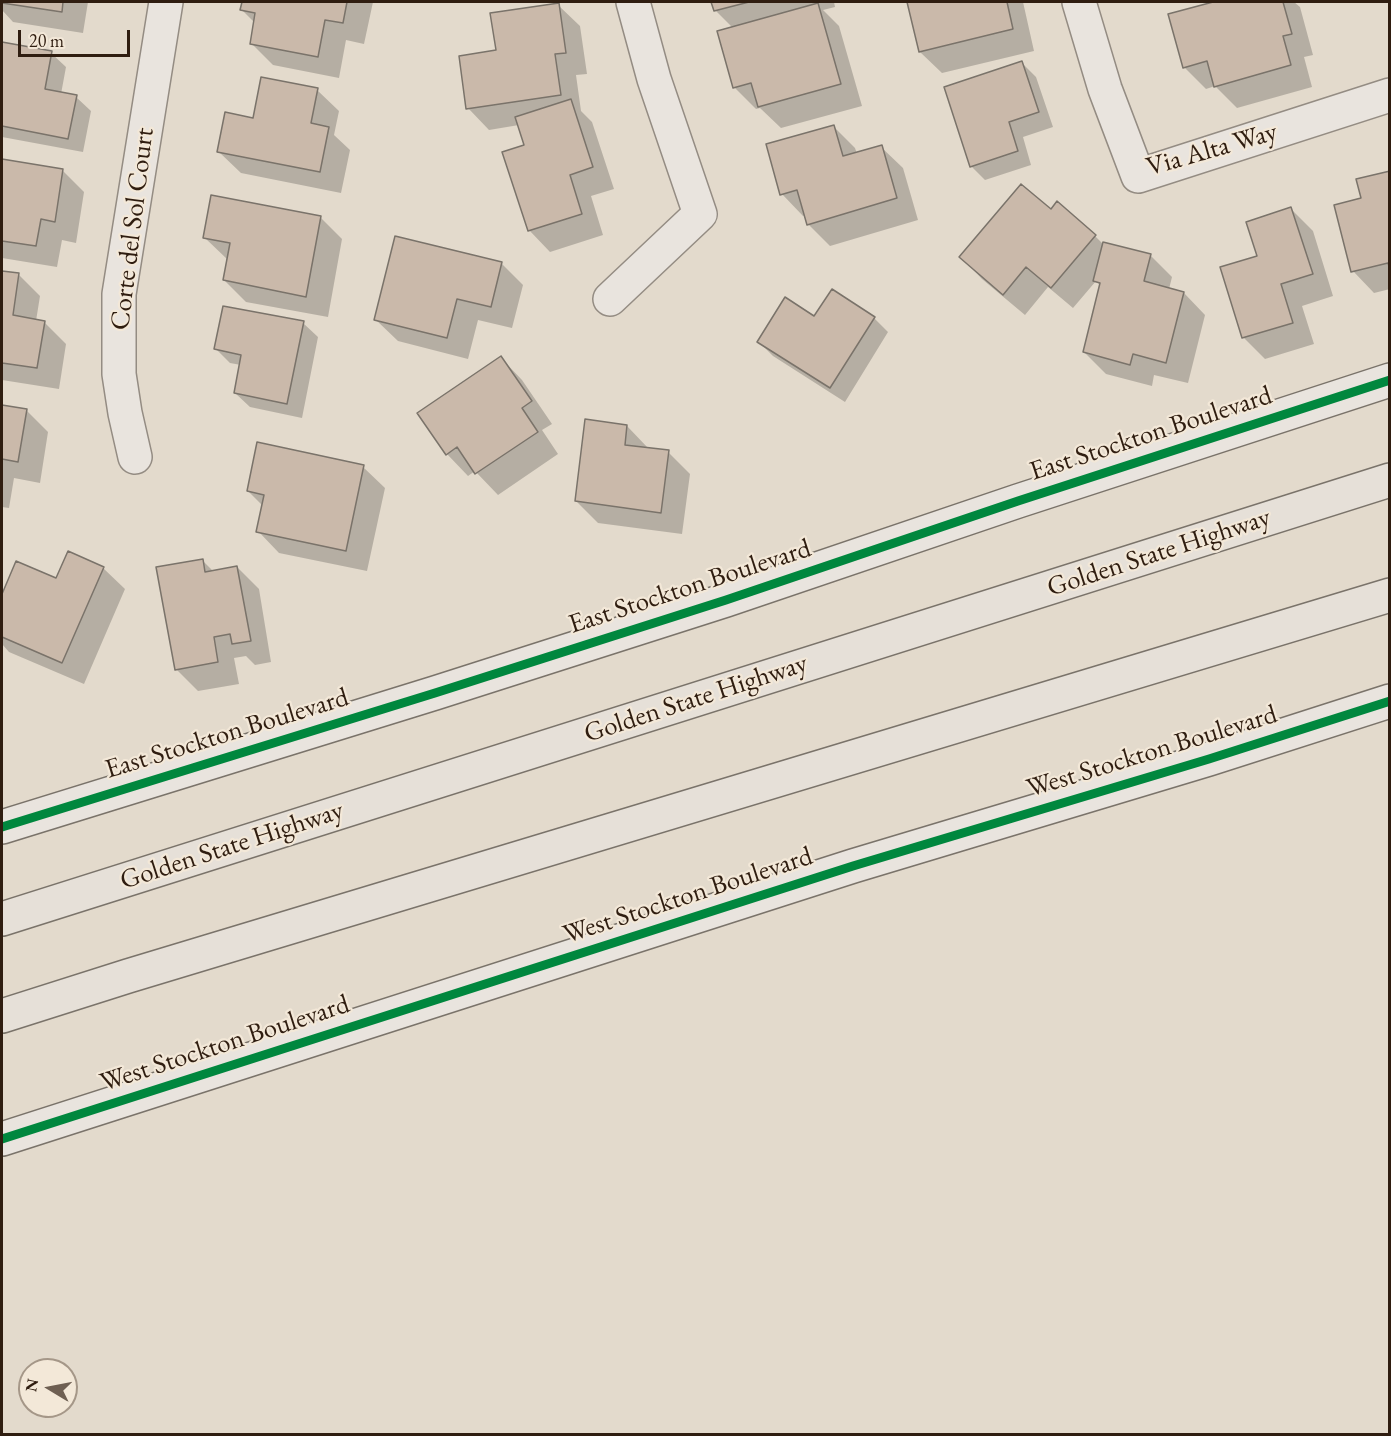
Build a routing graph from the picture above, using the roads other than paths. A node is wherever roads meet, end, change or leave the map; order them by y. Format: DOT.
graph roads {
  1 [pos="166,2"];
  2 [pos="633,2"];
  3 [pos="1079,2"];
  4 [pos="1389,95"];
  5 [pos="610,299"];
  6 [pos="1389,380"];
  7 [pos="135,457"];
  8 [pos="1389,480"];
  9 [pos="1389,595"];
  10 [pos="1389,701"];
  11 [pos="2,827"];
  12 [pos="2,919"];
  13 [pos="2,1016"];
  14 [pos="2,1139"];
  1 -- 7 [label="street, Corte del Sol Court"];
  2 -- 5 [label="street"];
  3 -- 4 [label="street, Via Alta Way"];
  6 -- 11 [label="street, East Stockton Boulevard"];
  8 -- 12 [label="highway, Golden State Highway"];
  9 -- 13 [label="highway"];
  10 -- 14 [label="street, West Stockton Boulevard"];
}
